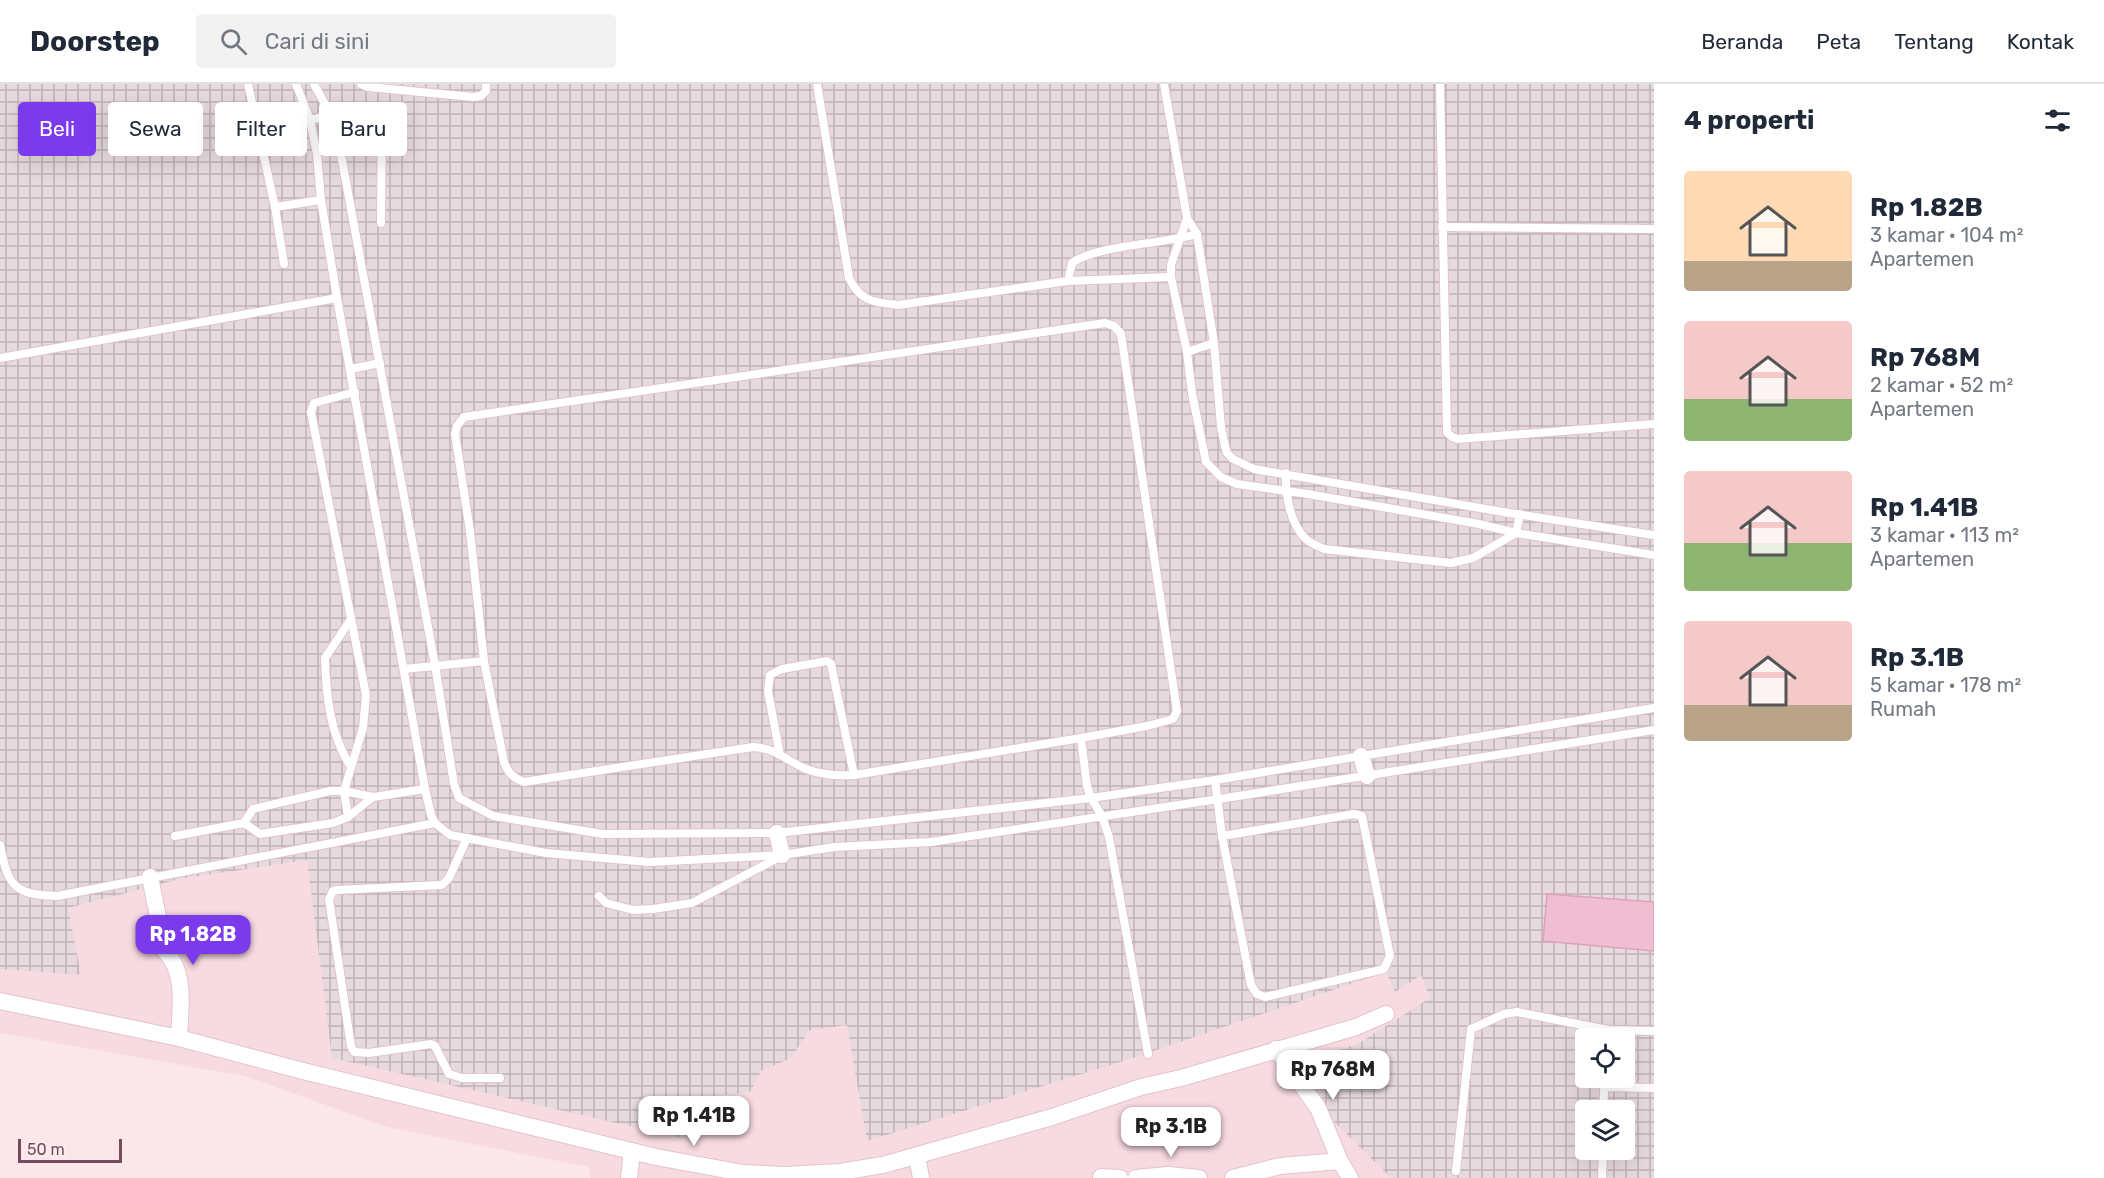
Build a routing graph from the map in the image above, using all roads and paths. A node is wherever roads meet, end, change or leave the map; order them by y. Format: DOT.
graph roads {
  1 [pos="248,84"];
  2 [pos="313,84"];
  3 [pos="360,84"];
  4 [pos="486,84"];
  5 [pos="817,84"];
  6 [pos="1164,84"];
  7 [pos="1440,84"];
  8 [pos="298,87"];
  9 [pos="323,102"];
  10 [pos="319,118"];
  11 [pos="310,120"];
  12 [pos="341,156"];
  13 [pos="381,156"];
  14 [pos="321,200"];
  15 [pos="275,207"];
  16 [pos="1187,218"];
  17 [pos="381,223"];
  18 [pos="1442,227"];
  19 [pos="1654,229"];
  20 [pos="1197,234"];
  21 [pos="1180,239"];
  22 [pos="284,264"];
  23 [pos="1171,277"];
  24 [pos="1068,281"];
  25 [pos="337,298"];
  26 [pos="1214,343"];
  27 [pos="1187,352"];
  28 [pos="0,358"];
  29 [pos="380,363"];
  30 [pos="351,369"];
  31 [pos="355,392"];
  32 [pos="1654,424"];
  33 [pos="1286,473"];
  34 [pos="1285,490"];
  35 [pos="1520,514"];
  36 [pos="1516,533"];
  37 [pos="1654,535"];
  38 [pos="1654,555"];
  39 [pos="351,619"];
  40 [pos="484,661"];
  41 [pos="435,665"];
  42 [pos="404,669"];
  43 [pos="1654,708"];
  44 [pos="1654,730"];
  45 [pos="1081,738"];
  46 [pos="780,754"];
  47 [pos="1361,756"];
  48 [pos="351,767"];
  49 [pos="854,775"];
  50 [pos="1367,776"];
  51 [pos="1215,780"];
  52 [pos="425,789"];
  53 [pos="344,791"];
  54 [pos="373,798"];
  55 [pos="1091,798"];
  56 [pos="1219,799"];
  57 [pos="1102,816"];
  58 [pos="348,817"];
  59 [pos="244,823"];
  60 [pos="435,823"];
  61 [pos="777,833"];
  62 [pos="175,836"];
  63 [pos="1222,836"];
  64 [pos="467,838"];
  65 [pos="0,844"];
  66 [pos="782,855"];
  67 [pos="150,877"];
  68 [pos="599,896"];
  69 [pos="0,1001"];
  70 [pos="1386,1014"];
  71 [pos="1583,1028"];
  72 [pos="1654,1031"];
  73 [pos="1635,1032"];
  74 [pos="179,1038"];
  75 [pos="1276,1049"];
  76 [pos="1148,1054"];
  77 [pos="500,1078"];
  78 [pos="1635,1088"];
  79 [pos="1654,1088"];
  80 [pos="632,1151"];
  81 [pos="917,1156"];
  82 [pos="1603,1160"];
  83 [pos="1340,1161"];
  84 [pos="1456,1171"];
  85 [pos="1265,1173"];
  86 [pos="785,1177"];
  87 [pos="1101,1177"];
  88 [pos="629,1178"];
  89 [pos="921,1178"];
  90 [pos="1120,1178"];
  91 [pos="1136,1178"];
  92 [pos="1199,1178"];
  93 [pos="1233,1178"];
  94 [pos="1350,1178"];
  95 [pos="1602,1178"];
  1 -- 15 [label="lane"];
  2 -- 8 [label="lane"];
  2 -- 9 [label="lane"];
  3 -- 4 [label="lane"];
  5 -- 24 [label="lane"];
  6 -- 16 [label="lane"];
  7 -- 18 [label="lane"];
  8 -- 11 [label="lane"];
  10 -- 11 [label="lane"];
  11 -- 14 [label="lane"];
  12 -- 29 [label="lane"];
  13 -- 17 [label="lane"];
  14 -- 15 [label="lane"];
  14 -- 25 [label="lane"];
  15 -- 22 [label="lane"];
  16 -- 20 [label="lane"];
  16 -- 21 [label="lane"];
  18 -- 19 [label="lane"];
  18 -- 32 [label="lane"];
  20 -- 21 [label="lane"];
  20 -- 26 [label="lane"];
  21 -- 23 [label="lane"];
  21 -- 24 [label="lane"];
  23 -- 24 [label="lane"];
  23 -- 27 [label="lane"];
  25 -- 28 [label="lane"];
  25 -- 30 [label="lane"];
  26 -- 27 [label="lane"];
  26 -- 33 [label="lane"];
  27 -- 34 [label="lane"];
  29 -- 30 [label="lane"];
  29 -- 41 [label="lane"];
  30 -- 31 [label="lane"];
  31 -- 39 [label="lane"];
  31 -- 42 [label="lane"];
  33 -- 34 [label="lane"];
  33 -- 35 [label="lane"];
  34 -- 36 [label="lane"];
  34 -- 36 [label="lane"];
  35 -- 36 [label="lane"];
  35 -- 37 [label="lane"];
  36 -- 38 [label="lane"];
  39 -- 48 [label="lane"];
  39 -- 48 [label="lane"];
  40 -- 41 [label="lane"];
  40 -- 45 [label="lane"];
  40 -- 46 [label="lane"];
  41 -- 42 [label="lane"];
  41 -- 61 [label="lane"];
  42 -- 52 [label="lane"];
  43 -- 47 [label="lane"];
  44 -- 50 [label="lane"];
  45 -- 49 [label="lane"];
  45 -- 55 [label="lane"];
  46 -- 49 [label="lane"];
  46 -- 49 [label="lane"];
  47 -- 50 [label="street"];
  47 -- 51 [label="lane"];
  48 -- 53 [label="lane"];
  50 -- 56 [label="lane"];
  51 -- 55 [label="lane"];
  51 -- 56 [label="lane"];
  52 -- 54 [label="lane"];
  52 -- 60 [label="lane"];
  53 -- 54 [label="lane"];
  53 -- 58 [label="lane"];
  53 -- 59 [label="lane"];
  54 -- 58 [label="lane"];
  55 -- 57 [label="lane"];
  55 -- 61 [label="lane"];
  56 -- 57 [label="lane"];
  56 -- 63 [label="lane"];
  57 -- 66 [label="lane"];
  57 -- 76 [label="lane"];
  58 -- 59 [label="lane"];
  59 -- 62 [label="lane"];
  60 -- 64 [label="lane"];
  60 -- 67 [label="lane"];
  61 -- 66 [label="street"];
  63 -- 63 [label="lane"];
  64 -- 66 [label="lane"];
  64 -- 77 [label="lane"];
  65 -- 67 [label="lane"];
  66 -- 68 [label="lane"];
  67 -- 74 [label="street"];
  69 -- 74 [label="street"];
  70 -- 75 [label="street"];
  71 -- 84 [label="lane"];
  72 -- 73 [label="lane"];
  74 -- 80 [label="street"];
  75 -- 81 [label="street"];
  75 -- 83 [label="street"];
  78 -- 79 [label="lane"];
  80 -- 86 [label="street"];
  80 -- 88 [label="street"];
  81 -- 86 [label="street"];
  81 -- 89 [label="street"];
  82 -- 95 [label="lane"];
  83 -- 85 [label="street"];
  83 -- 94 [label="street"];
  85 -- 93 [label="street"];
  87 -- 90 [label="street"];
  91 -- 92 [label="street"];
}
